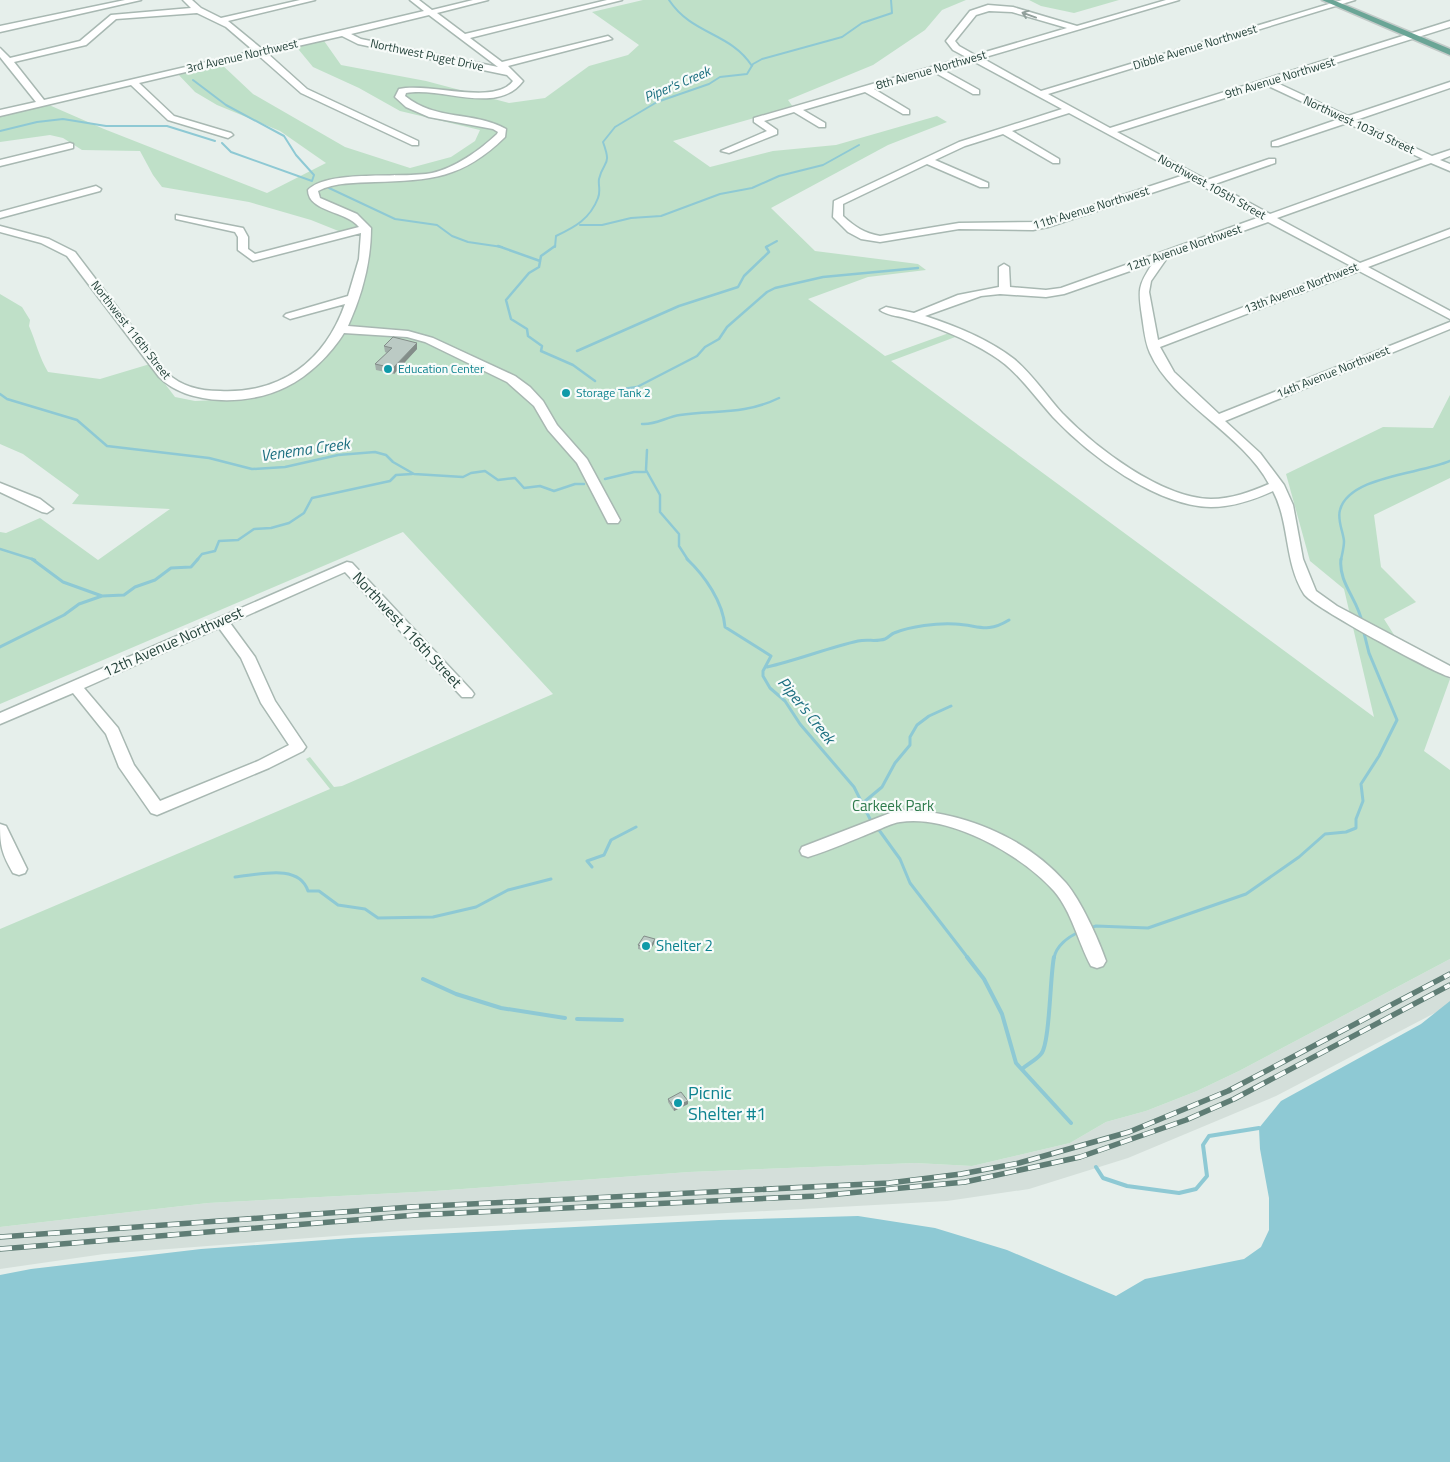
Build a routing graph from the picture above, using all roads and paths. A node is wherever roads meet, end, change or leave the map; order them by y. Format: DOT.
graph roads {
  1 [pos="137,0"];
  2 [pos="187,0"];
  3 [pos="311,0"];
  4 [pos="414,0"];
  5 [pos="484,0"];
  6 [pos="618,0"];
  7 [pos="1175,0"];
  8 [pos="1326,0"];
  9 [pos="1351,0"];
  10 [pos="1336,4"];
  11 [pos="101,8"];
  12 [pos="198,10"];
  13 [pos="430,12"];
  14 [pos="114,17"];
  15 [pos="222,20"];
  16 [pos="1450,24"];
  17 [pos="1076,28"];
  18 [pos="0,30"];
  19 [pos="344,32"];
  20 [pos="1412,36"];
  21 [pos="463,37"];
  22 [pos="608,39"];
  23 [pos="0,51"];
  24 [pos="259,52"];
  25 [pos="1450,52"];
  26 [pos="974,58"];
  27 [pos="9,61"];
  28 [pos="501,66"];
  29 [pos="935,69"];
  30 [pos="514,76"];
  31 [pos="133,82"];
  32 [pos="1268,82"];
  33 [pos="1450,85"];
  34 [pos="867,89"];
  35 [pos="976,92"];
  36 [pos="1040,94"];
  37 [pos="42,103"];
  38 [pos="795,109"];
  39 [pos="1068,110"];
  40 [pos="906,112"];
  41 [pos="0,113"];
  42 [pos="1347,119"];
  43 [pos="822,125"];
  44 [pos="1003,130"];
  45 [pos="1109,131"];
  46 [pos="228,134"];
  47 [pos="416,143"];
  48 [pos="1275,144"];
  49 [pos="70,146"];
  50 [pos="726,151"];
  51 [pos="1450,153"];
  52 [pos="1432,160"];
  53 [pos="928,161"];
  54 [pos="1056,161"];
  55 [pos="1272,161"];
  56 [pos="0,163"];
  57 [pos="1450,168"];
  58 [pos="1192,176"];
  59 [pos="1206,184"];
  60 [pos="984,185"];
  61 [pos="96,189"];
  62 [pos="0,215"];
  63 [pos="180,217"];
  64 [pos="1268,218"];
  65 [pos="366,228"];
  66 [pos="0,229"];
  67 [pos="1450,232"];
  68 [pos="1162,257"];
  69 [pos="1358,266"];
  70 [pos="1004,267"];
  71 [pos="1005,290"];
  72 [pos="351,299"];
  73 [pos="886,310"];
  74 [pos="290,316"];
  75 [pos="1450,316"];
  76 [pos="914,317"];
  77 [pos="1450,325"];
  78 [pos="341,329"];
  79 [pos="1153,346"];
  80 [pos="1216,420"];
  81 [pos="1278,485"];
  82 [pos="0,487"];
  83 [pos="47,510"];
  84 [pos="613,520"];
  85 [pos="347,566"];
  86 [pos="221,621"];
  87 [pos="1450,672"];
  88 [pos="75,686"];
  89 [pos="467,694"];
  90 [pos="0,719"];
  91 [pos="0,830"];
  92 [pos="808,850"];
  93 [pos="19,869"];
  94 [pos="1097,962"];
  1 -- 11 [label="street"];
  2 -- 12 [label="street"];
  3 -- 15 [label="street"];
  4 -- 13 [label="street"];
  5 -- 13 [label="street, 3rd Avenue Northwest"];
  6 -- 21 [label="street"];
  7 -- 17 [label="street, 8th Avenue Northwest"];
  8 -- 10 [label="main road"];
  9 -- 10 [label="street, Dibble Avenue Northwest"];
  10 -- 20 [label="main road"];
  10 -- 36 [label="street, Dibble Avenue Northwest"];
  11 -- 14 [label="street"];
  11 -- 18 [label="street"];
  12 -- 14 [label="street"];
  12 -- 15 [label="street"];
  13 -- 19 [label="street, 3rd Avenue Northwest"];
  13 -- 21 [label="street"];
  14 -- 27 [label="street"];
  15 -- 24 [label="street"];
  16 -- 20 [label="street, 9th Avenue Northwest"];
  17 -- 26 [label="street, 8th Avenue Northwest"];
  17 -- 26 [label="street, Northwest 105th Street, one-way"];
  19 -- 24 [label="street, 3rd Avenue Northwest"];
  19 -- 30 [label="street, Northwest Puget Drive"];
  20 -- 25 [label="main road"];
  20 -- 32 [label="street, 9th Avenue Northwest"];
  21 -- 28 [label="street"];
  22 -- 28 [label="street"];
  23 -- 27 [label="street"];
  24 -- 31 [label="street, 3rd Avenue Northwest"];
  24 -- 47 [label="street"];
  26 -- 29 [label="street, 8th Avenue Northwest"];
  26 -- 36 [label="street, Northwest 105th Street"];
  27 -- 37 [label="street"];
  28 -- 30 [label="street"];
  29 -- 34 [label="street, 8th Avenue Northwest"];
  29 -- 35 [label="street"];
  30 -- 65 [label="street"];
  31 -- 37 [label="street, 3rd Avenue Northwest"];
  31 -- 46 [label="street"];
  32 -- 42 [label="street, Northwest 103rd Street"];
  32 -- 45 [label="street, 9th Avenue Northwest"];
  33 -- 42 [label="street"];
  34 -- 38 [label="street, 8th Avenue Northwest"];
  34 -- 40 [label="street"];
  36 -- 39 [label="street, Northwest 105th Street"];
  37 -- 41 [label="street, 3rd Avenue Northwest"];
  38 -- 43 [label="street"];
  38 -- 50 [label="street, 8th Avenue Northwest"];
  39 -- 44 [label="street"];
  39 -- 45 [label="street, Northwest 105th Street"];
  42 -- 48 [label="street"];
  42 -- 52 [label="street, Northwest 103rd Street"];
  44 -- 53 [label="street"];
  44 -- 54 [label="street"];
  45 -- 58 [label="street, Northwest 105th Street"];
  49 -- 56 [label="street"];
  51 -- 52 [label="street, 12th Avenue Northwest"];
  52 -- 57 [label="street, Northwest 103rd Street"];
  52 -- 64 [label="street, 12th Avenue Northwest"];
  53 -- 58 [label="street, 11th Avenue Northwest"];
  53 -- 60 [label="street"];
  55 -- 59 [label="street"];
  58 -- 59 [label="street, Northwest 105th Street"];
  59 -- 64 [label="street, Northwest 105th Street"];
  61 -- 62 [label="street"];
  63 -- 65 [label="street"];
  64 -- 68 [label="street, 12th Avenue Northwest"];
  64 -- 69 [label="street, Northwest 105th Street"];
  65 -- 72 [label="street"];
  66 -- 78 [label="street, Northwest 116th Street"];
  67 -- 69 [label="street, 13th Avenue Northwest"];
  68 -- 71 [label="street, 12th Avenue Northwest"];
  68 -- 79 [label="street"];
  69 -- 75 [label="street, Northwest 105th Street"];
  69 -- 79 [label="street, 13th Avenue Northwest"];
  70 -- 71 [label="street"];
  71 -- 76 [label="street, 12th Avenue Northwest"];
  72 -- 74 [label="street"];
  72 -- 78 [label="street"];
  73 -- 76 [label="street"];
  76 -- 81 [label="street"];
  77 -- 80 [label="street, 14th Avenue Northwest"];
  78 -- 84 [label="street"];
  79 -- 80 [label="street"];
  80 -- 81 [label="street"];
  81 -- 87 [label="street"];
  82 -- 83 [label="street"];
  85 -- 86 [label="street, 12th Avenue Northwest"];
  85 -- 89 [label="street, Northwest 116th Street"];
  86 -- 88 [label="street, 12th Avenue Northwest"];
  86 -- 88 [label="street"];
  88 -- 90 [label="street, 12th Avenue Northwest"];
  91 -- 93 [label="street"];
  92 -- 94 [label="street"];
}
